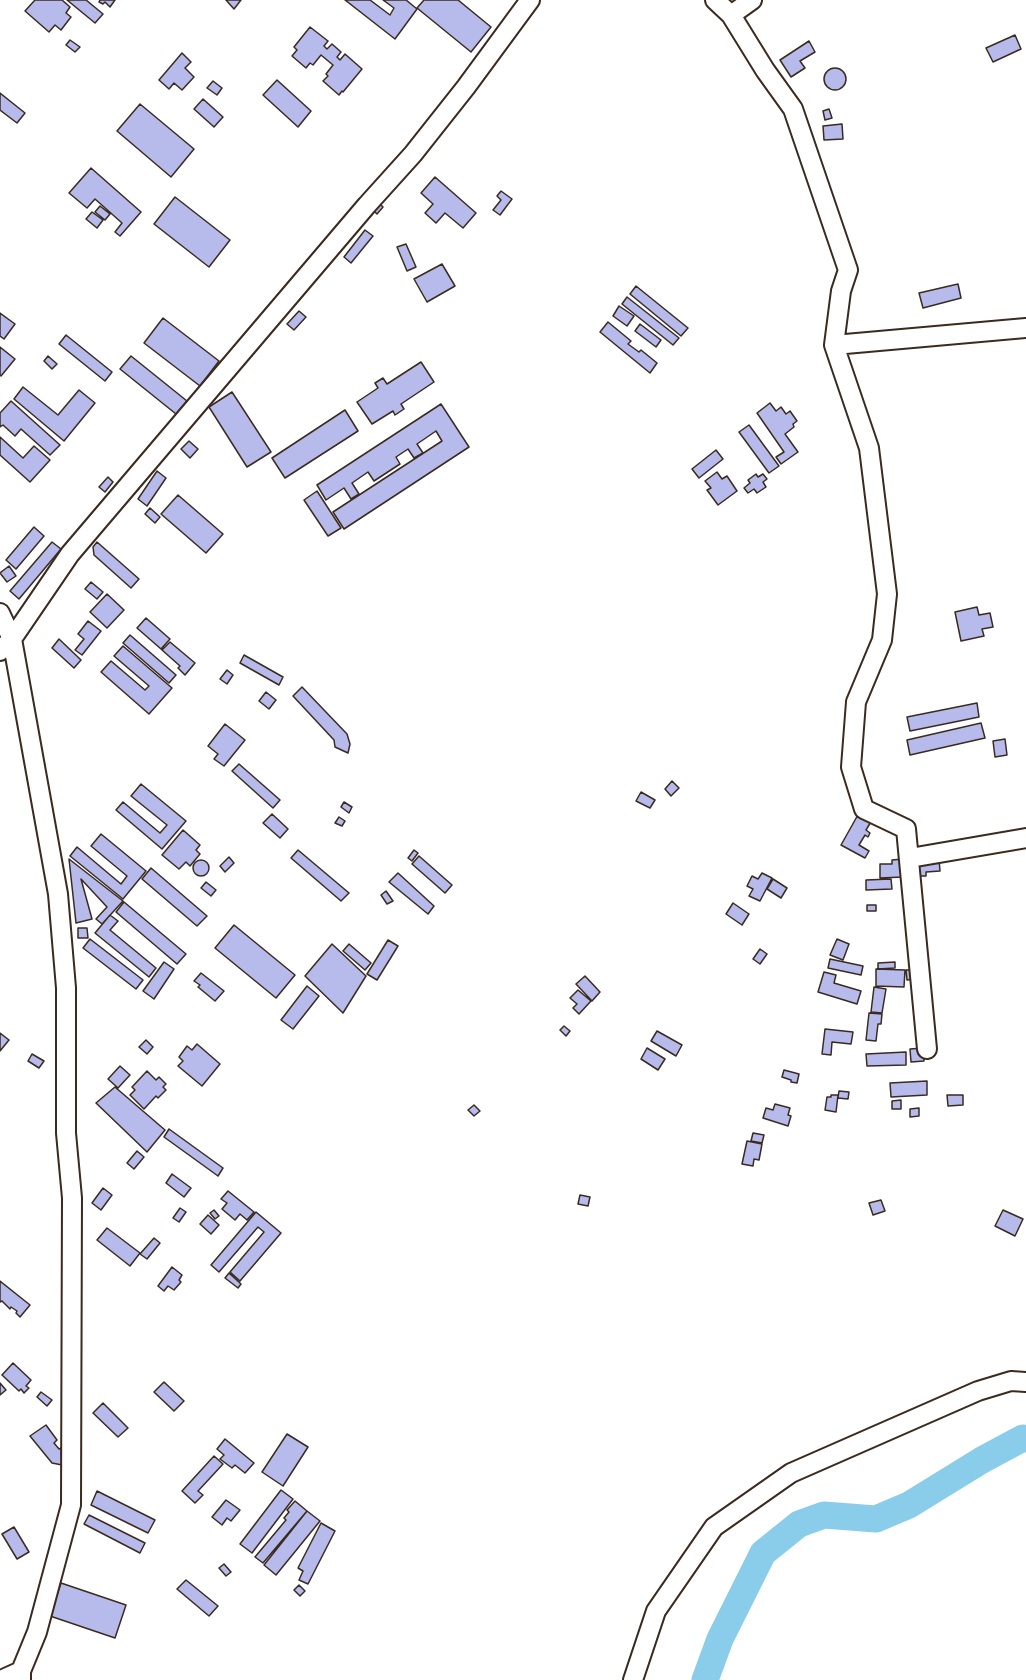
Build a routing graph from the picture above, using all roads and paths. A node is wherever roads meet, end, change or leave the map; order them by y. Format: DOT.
graph roads {
  1 [pos="530,0"];
  2 [pos="715,0"];
  3 [pos="752,0"];
  4 [pos="730,15"];
  5 [pos="1026,328"];
  6 [pos="834,345"];
  7 [pos="0,614"];
  8 [pos="6,645"];
  9 [pos="1026,838"];
  10 [pos="910,858"];
  11 [pos="927,1049"];
  12 [pos="1026,1382"];
  13 [pos="21,1676"];
  14 [pos="2,1680"];
  15 [pos="633,1680"];
  1 -- 8 [label="street"];
  2 -- 4 [label="street"];
  3 -- 4 [label="street"];
  4 -- 6 [label="street"];
  5 -- 6 [label="street"];
  6 -- 10 [label="street"];
  7 -- 8 [label="street"];
  8 -- 13 [label="street"];
  9 -- 10 [label="street"];
  10 -- 11 [label="street"];
  12 -- 15 [label="street"];
  13 -- 14 [label="street"];
}
